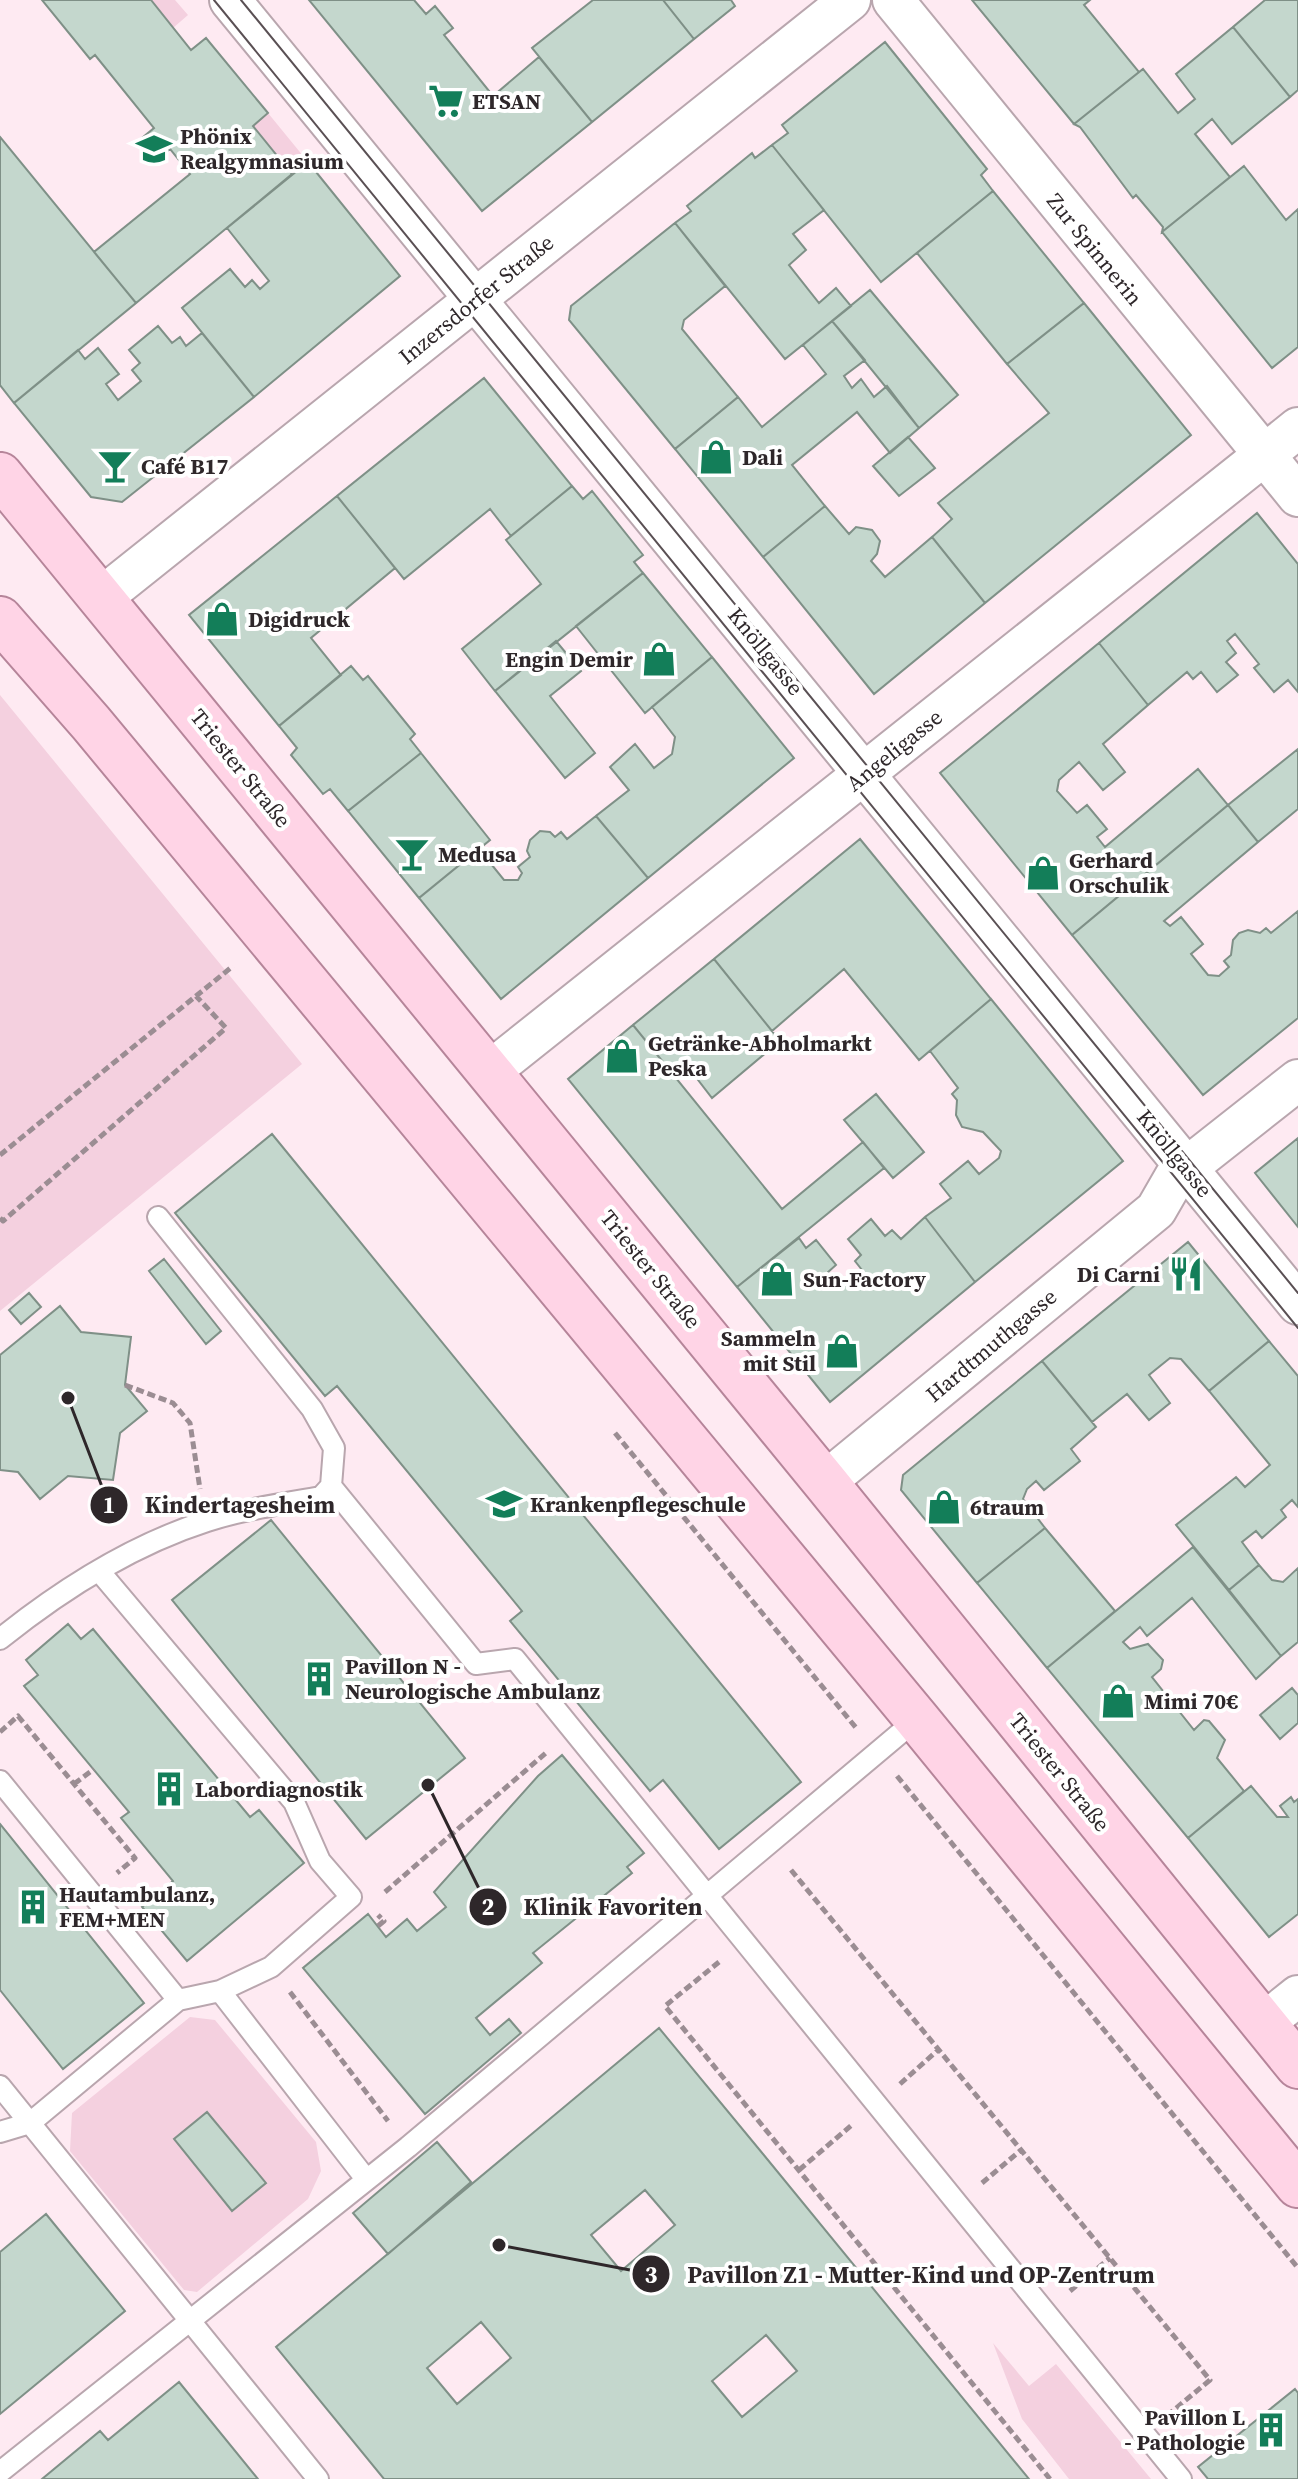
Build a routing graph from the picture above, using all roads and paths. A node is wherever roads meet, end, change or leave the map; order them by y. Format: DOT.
graph roads {
  1 [pos="230,0"];
  2 [pos="850,0"];
  3 [pos="893,0"];
  4 [pos="478,298"];
  5 [pos="1298,428"];
  6 [pos="1263,456"];
  7 [pos="0,475"];
  8 [pos="1298,496"];
  9 [pos="101,598"];
  10 [pos="0,619"];
  11 [pos="866,773"];
  12 [pos="223,953"];
  13 [pos="233,966"];
  14 [pos="243,978"];
  15 [pos="196,996"];
  16 [pos="489,1072"];
  17 [pos="1298,1080"];
  18 [pos="0,1155"];
  19 [pos="1187,1167"];
  20 [pos="158,1217"];
  21 [pos="0,1218"];
  22 [pos="1298,1304"];
  23 [pos="125,1385"];
  24 [pos="606,1421"];
  25 [pos="825,1482"];
  26 [pos="331,1486"];
  27 [pos="206,1522"];
  28 [pos="100,1572"];
  29 [pos="0,1639"];
  30 [pos="917,1719"];
  31 [pos="574,1729"];
  32 [pos="0,1732"];
  33 [pos="877,1753"];
  34 [pos="94,1769"];
  35 [pos="0,1781"];
  36 [pos="74,1784"];
  37 [pos="782,1860"];
  38 [pos="92,1894"];
  39 [pos="708,1895"];
  40 [pos="380,1896"];
  41 [pos="744,1940"];
  42 [pos="271,1967"];
  43 [pos="220,1991"];
  44 [pos="1298,1996"];
  45 [pos="178,2000"];
  46 [pos="1263,2024"];
  47 [pos="1298,2066"];
  48 [pos="0,2086"];
  49 [pos="30,2123"];
  50 [pos="0,2132"];
  51 [pos="408,2147"];
  52 [pos="1021,2150"];
  53 [pos="366,2179"];
  54 [pos="1298,2185"];
  55 [pos="974,2190"];
  56 [pos="1110,2258"];
  57 [pos="1298,2268"];
  58 [pos="1062,2298"];
  59 [pos="187,2320"];
  60 [pos="1162,2420"];
  61 [pos="0,2472"];
  62 [pos="318,2479"];
  63 [pos="1050,2479"];
  64 [pos="1181,2479"];
  1 -- 4 [label="street, Knöllgasse"];
  2 -- 4 [label="street, Inzersdorfer Straße"];
  3 -- 6 [label="street, Zur Spinnerin"];
  4 -- 9 [label="street, Inzersdorfer Straße"];
  4 -- 11 [label="street, Knöllgasse"];
  5 -- 6 [label="street, Angeligasse"];
  6 -- 8 [label="street, Zur Spinnerin"];
  6 -- 11 [label="street, Angeligasse"];
  7 -- 9 [label="main road, Triester Straße"];
  9 -- 16 [label="main road, Triester Straße"];
  10 -- 30 [label="main road"];
  11 -- 16 [label="street, Angeligasse"];
  11 -- 19 [label="street, Knöllgasse"];
  12 -- 13 [label="path"];
  13 -- 14 [label="path"];
  13 -- 15 [label="path"];
  15 -- 18 [label="path"];
  15 -- 21 [label="path"];
  16 -- 25 [label="main road, Triester Straße"];
  17 -- 19 [label="street, Hardtmuthgasse"];
  19 -- 22 [label="street, Knöllgasse"];
  19 -- 25 [label="street, Hardtmuthgasse"];
  20 -- 26 [label="lane"];
  23 -- 27 [label="path"];
  24 -- 33 [label="path"];
  25 -- 46 [label="main road, Triester Straße"];
  26 -- 27 [label="lane"];
  26 -- 31 [label="lane"];
  27 -- 28 [label="lane"];
  28 -- 29 [label="lane"];
  28 -- 42 [label="lane"];
  30 -- 33 [label="lane"];
  30 -- 54 [label="main road"];
  31 -- 39 [label="lane"];
  31 -- 40 [label="path"];
  32 -- 36 [label="path"];
  33 -- 39 [label="lane"];
  33 -- 57 [label="path"];
  34 -- 36 [label="path"];
  35 -- 38 [label="lane"];
  36 -- 38 [label="path"];
  37 -- 52 [label="path"];
  38 -- 45 [label="lane"];
  39 -- 41 [label="lane"];
  39 -- 51 [label="lane"];
  41 -- 63 [label="path"];
  41 -- 64 [label="lane"];
  42 -- 43 [label="lane"];
  42 -- 51 [label="path"];
  43 -- 45 [label="lane"];
  43 -- 53 [label="lane"];
  44 -- 46 [label="street"];
  45 -- 49 [label="lane"];
  46 -- 47 [label="main road, Triester Straße"];
  48 -- 49 [label="lane"];
  49 -- 50 [label="lane"];
  49 -- 59 [label="lane"];
  51 -- 53 [label="lane"];
  52 -- 55 [label="path"];
  52 -- 56 [label="path"];
  53 -- 59 [label="lane"];
  56 -- 58 [label="path"];
  56 -- 60 [label="path"];
  59 -- 61 [label="lane"];
  59 -- 62 [label="lane"];
}
